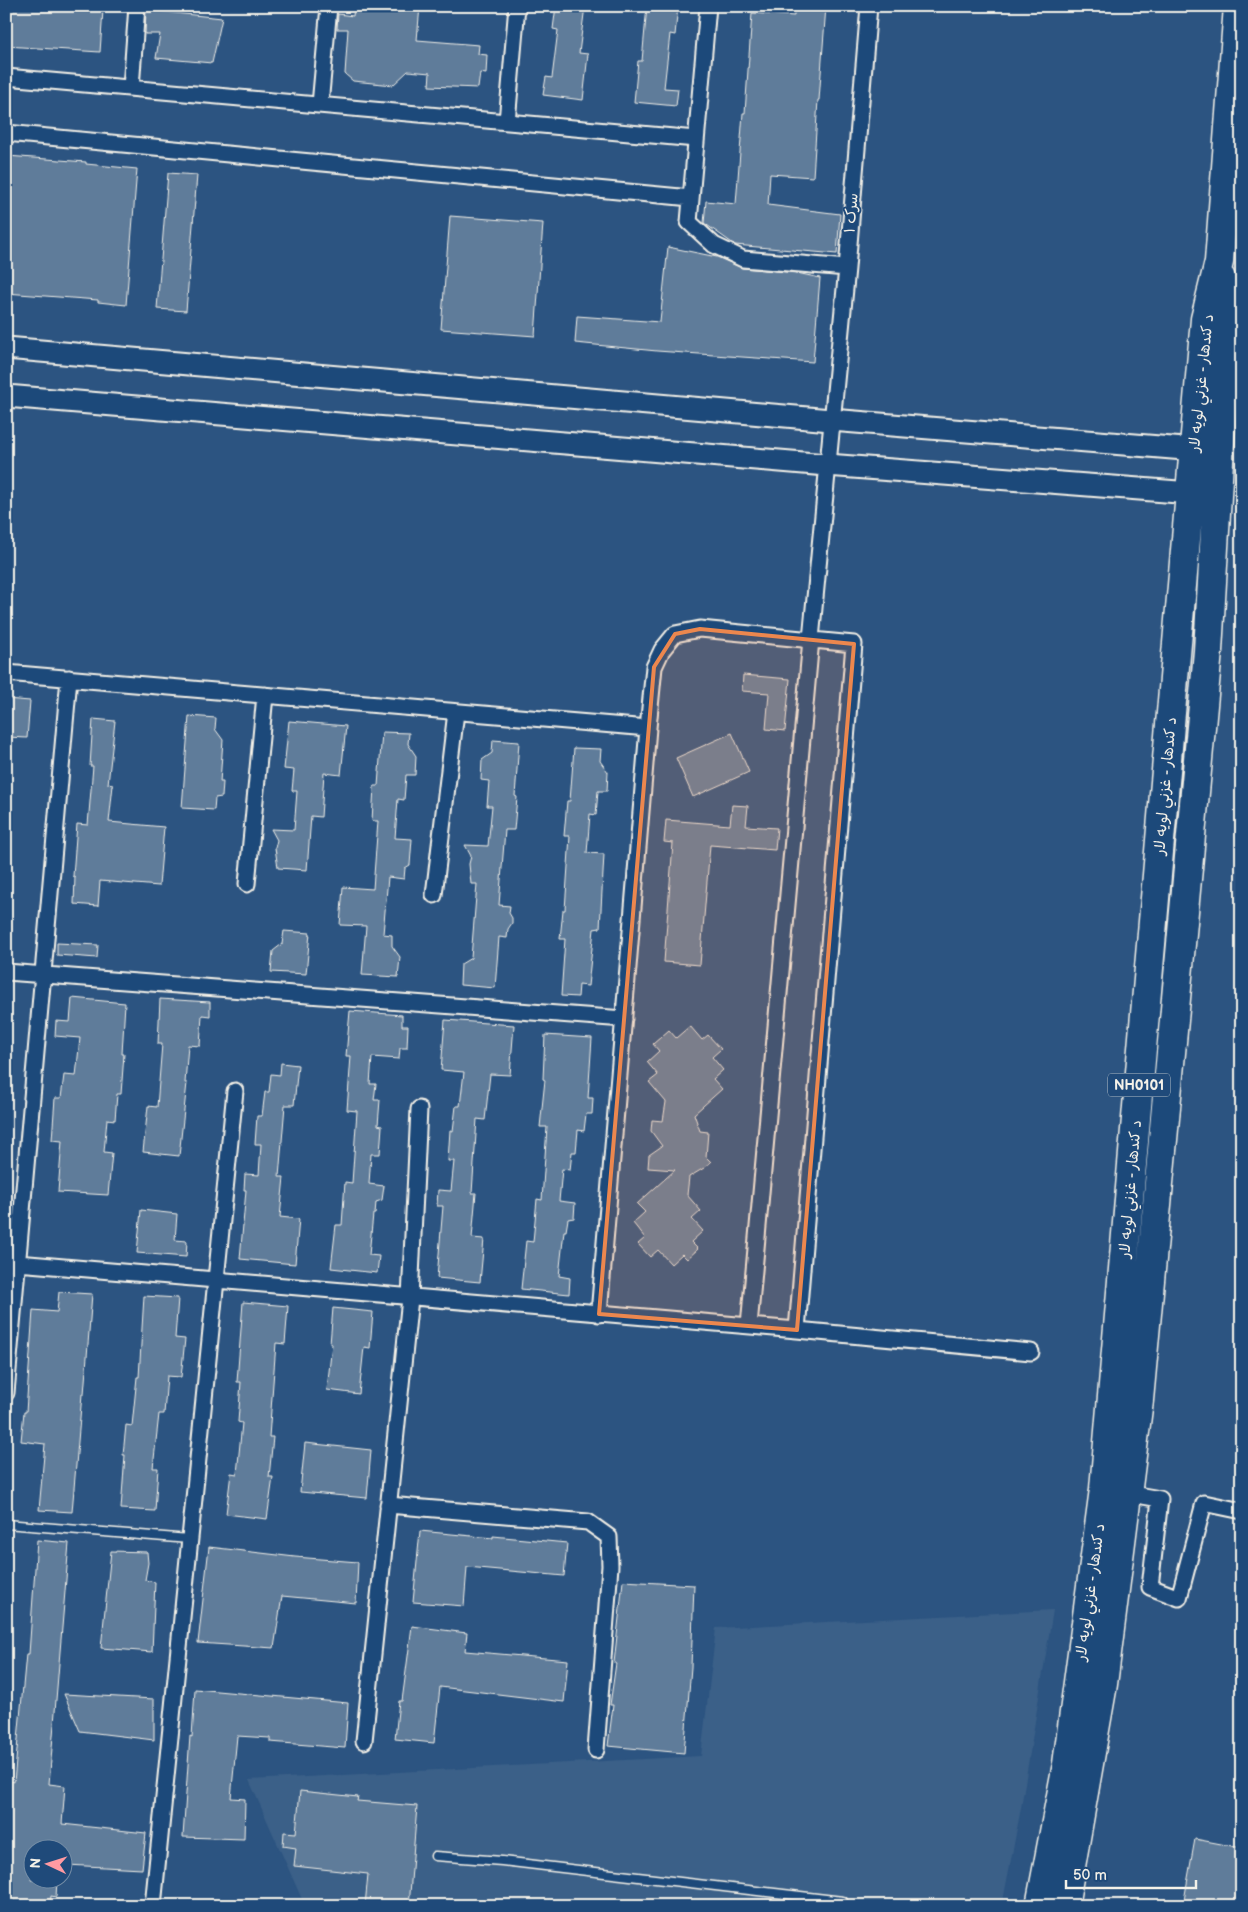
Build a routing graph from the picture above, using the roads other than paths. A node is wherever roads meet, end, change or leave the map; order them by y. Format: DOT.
graph roads {
  1 [pos="137,6"];
  2 [pos="328,6"];
  3 [pos="517,6"];
  4 [pos="708,6"];
  5 [pos="869,6"];
  6 [pos="1238,6"];
  7 [pos="6,77"];
  8 [pos="131,88"];
  9 [pos="320,106"];
  10 [pos="507,122"];
  11 [pos="6,132"];
  12 [pos="696,140"];
  13 [pos="691,198"];
  14 [pos="847,268"];
  15 [pos="1225,323"];
  16 [pos="6,348"];
  17 [pos="6,396"];
  18 [pos="831,420"];
  19 [pos="1207,450"];
  20 [pos="827,465"];
  21 [pos="1190,493"];
  22 [pos="1217,496"];
  23 [pos="811,639"];
  24 [pos="6,673"];
  25 [pos="69,678"];
  26 [pos="265,695"];
  27 [pos="456,712"];
  28 [pos="648,728"];
  29 [pos="247,884"];
  30 [pos="434,895"];
  31 [pos="6,972"];
  32 [pos="43,976"];
  33 [pos="624,1019"];
  34 [pos="235,1091"];
  35 [pos="419,1109"];
  36 [pos="12,1263"];
  37 [pos="217,1281"];
  38 [pos="410,1298"];
  39 [pos="600,1314"];
  40 [pos="749,1326"];
  41 [pos="797,1330"];
  42 [pos="1032,1352"];
  43 [pos="6,1393"];
  44 [pos="1116,1491"];
  45 [pos="388,1505"];
  46 [pos="1242,1511"];
  47 [pos="6,1524"];
  48 [pos="189,1539"];
  49 [pos="364,1741"];
  50 [pos="596,1750"];
  51 [pos="435,1856"];
  52 [pos="152,1906"];
  53 [pos="846,1906"];
  54 [pos="1040,1906"];
  55 [pos="1064,1906"];
  1 -- 8 [label="street"];
  2 -- 9 [label="street"];
  3 -- 10 [label="street"];
  4 -- 12 [label="street"];
  5 -- 14 [label="street, سرک ۱"];
  6 -- 15 [label="highway, د کندهار - غزني لويه لار / NH0101"];
  7 -- 8 [label="street"];
  8 -- 9 [label="street"];
  9 -- 10 [label="street"];
  10 -- 12 [label="street"];
  11 -- 13 [label="street"];
  12 -- 13 [label="street"];
  13 -- 14 [label="street"];
  14 -- 18 [label="street, سرک ۱"];
  15 -- 19 [label="highway, د کندهار - غزني لويه لار / NH0101"];
  16 -- 18 [label="street"];
  17 -- 20 [label="street"];
  18 -- 19 [label="street"];
  18 -- 20 [label="street, سرک ۱"];
  19 -- 21 [label="highway, د کندهار - غزني لويه لار / NH0101"];
  19 -- 22 [label="highway, د کندهار - غزني لويه لار / NH0101"];
  20 -- 21 [label="street"];
  20 -- 23 [label="street, سرک ۱"];
  21 -- 22 [label="street"];
  21 -- 44 [label="highway, د کندهار - غزني لويه لار / NH0101"];
  22 -- 44 [label="highway, د کندهار - غزني لويه لار / NH0101"];
  23 -- 28 [label="street"];
  23 -- 40 [label="street, سرک ۱"];
  23 -- 41 [label="street"];
  24 -- 25 [label="street"];
  25 -- 26 [label="street"];
  25 -- 32 [label="street"];
  26 -- 27 [label="street"];
  26 -- 29 [label="street"];
  27 -- 28 [label="street"];
  27 -- 30 [label="street"];
  28 -- 33 [label="street"];
  31 -- 32 [label="street"];
  32 -- 33 [label="street"];
  32 -- 36 [label="street"];
  33 -- 39 [label="street"];
  34 -- 37 [label="street"];
  35 -- 38 [label="street"];
  36 -- 37 [label="street"];
  36 -- 43 [label="street"];
  37 -- 38 [label="street"];
  37 -- 48 [label="street"];
  38 -- 39 [label="street"];
  38 -- 45 [label="street"];
  39 -- 40 [label="street"];
  40 -- 41 [label="street"];
  41 -- 42 [label="street"];
  44 -- 46 [label="street"];
  44 -- 54 [label="highway, د کندهار - غزني لويه لار / NH0101"];
  44 -- 55 [label="highway, د کندهار - غزني لويه لار / NH0101"];
  45 -- 49 [label="street"];
  45 -- 50 [label="street"];
  47 -- 48 [label="lane"];
  48 -- 52 [label="street"];
  51 -- 53 [label="lane"];
}
